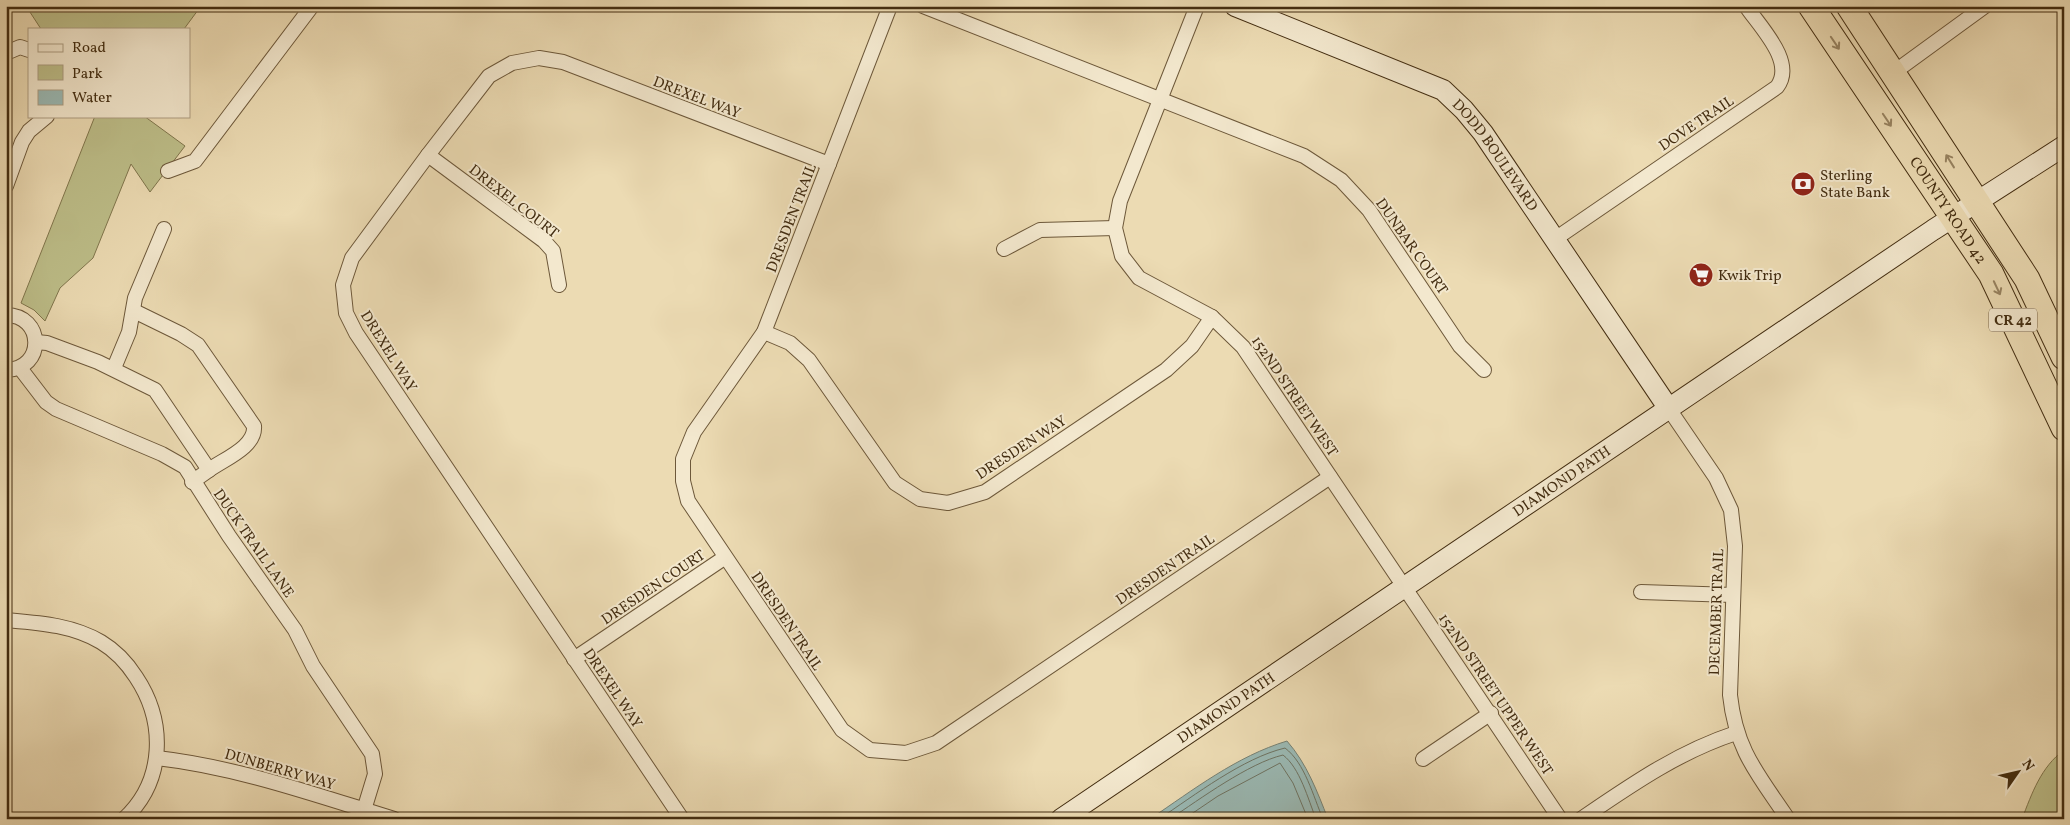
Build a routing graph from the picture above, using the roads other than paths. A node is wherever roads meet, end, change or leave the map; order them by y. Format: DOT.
graph roads {
  1 [pos="312,6"];
  2 [pos="890,6"];
  3 [pos="923,6"];
  4 [pos="1197,6"];
  5 [pos="1235,6"];
  6 [pos="1746,6"];
  7 [pos="1811,6"];
  8 [pos="1849,6"];
  9 [pos="1985,6"];
  10 [pos="28,50"];
  11 [pos="6,54"];
  12 [pos="1893,73"];
  13 [pos="1160,98"];
  14 [pos="45,118"];
  15 [pos="2064,146"];
  16 [pos="428,155"];
  17 [pos="829,164"];
  18 [pos="168,171"];
  19 [pos="6,186"];
  20 [pos="1976,202"];
  21 [pos="1953,217"];
  22 [pos="1116,228"];
  23 [pos="164,229"];
  24 [pos="1555,239"];
  25 [pos="1004,249"];
  26 [pos="559,285"];
  27 [pos="134,311"];
  28 [pos="6,316"];
  29 [pos="1212,317"];
  30 [pos="764,332"];
  31 [pos="36,342"];
  32 [pos="2064,356"];
  33 [pos="20,368"];
  34 [pos="114,368"];
  35 [pos="6,370"];
  36 [pos="1484,370"];
  37 [pos="1669,409"];
  38 [pos="2064,428"];
  39 [pos="209,470"];
  40 [pos="1330,477"];
  41 [pos="192,482"];
  42 [pos="724,558"];
  43 [pos="1405,587"];
  44 [pos="1640,592"];
  45 [pos="1734,595"];
  46 [pos="6,620"];
  47 [pos="574,659"];
  48 [pos="1491,714"];
  49 [pos="1736,733"];
  50 [pos="157,758"];
  51 [pos="1423,759"];
  52 [pos="364,810"];
  53 [pos="124,819"];
  54 [pos="394,819"];
  55 [pos="682,819"];
  56 [pos="1061,819"];
  57 [pos="1560,819"];
  58 [pos="1581,819"];
  59 [pos="1788,819"];
  1 -- 18 [label="street"];
  2 -- 17 [label="street, DRESDEN TRAIL"];
  3 -- 13 [label="street, DUNBAR COURT"];
  4 -- 13 [label="street, 152ND STREET WEST"];
  5 -- 24 [label="street, DODD BOULEVARD"];
  6 -- 24 [label="street, DOVE TRAIL"];
  7 -- 21 [label="highway, COUNTY ROAD 42 / CR 42, one-way"];
  8 -- 12 [label="highway, COUNTY ROAD 42 / CR 42"];
  9 -- 12 [label="street"];
  10 -- 11 [label="street"];
  20 -- 12 [label="highway, COUNTY ROAD 42 / CR 42, one-way"];
  13 -- 22 [label="street, 152ND STREET WEST"];
  13 -- 36 [label="street, DUNBAR COURT"];
  14 -- 19 [label="street"];
  15 -- 20 [label="street, DIAMOND PATH"];
  16 -- 17 [label="street, DREXEL WAY"];
  16 -- 26 [label="street, DREXEL COURT"];
  16 -- 47 [label="street, DREXEL WAY"];
  17 -- 30 [label="street, DRESDEN TRAIL"];
  20 -- 21 [label="street, DIAMOND PATH"];
  20 -- 32 [label="highway, COUNTY ROAD 42 / CR 42"];
  21 -- 37 [label="street, DIAMOND PATH"];
  21 -- 38 [label="highway, COUNTY ROAD 42 / CR 42, one-way"];
  22 -- 25 [label="street"];
  22 -- 29 [label="street, 152ND STREET WEST"];
  23 -- 27 [label="street"];
  24 -- 37 [label="street, DODD BOULEVARD"];
  27 -- 34 [label="street"];
  27 -- 39 [label="street"];
  28 -- 31 [label="street"];
  29 -- 30 [label="street, DRESDEN WAY"];
  29 -- 40 [label="street, 152ND STREET WEST"];
  30 -- 42 [label="street, DRESDEN TRAIL"];
  31 -- 33 [label="street"];
  31 -- 34 [label="street"];
  33 -- 35 [label="street"];
  33 -- 41 [label="street, DUCK TRAIL LANE"];
  34 -- 39 [label="street"];
  37 -- 43 [label="street, DIAMOND PATH"];
  37 -- 45 [label="street, DECEMBER TRAIL"];
  39 -- 41 [label="street"];
  40 -- 42 [label="street, DRESDEN TRAIL"];
  40 -- 43 [label="street, 152ND STREET WEST"];
  41 -- 52 [label="street, DUCK TRAIL LANE"];
  42 -- 47 [label="street, DRESDEN COURT"];
  43 -- 48 [label="street, 152ND STREET UPPER WEST"];
  43 -- 56 [label="street, DIAMOND PATH"];
  44 -- 45 [label="street"];
  45 -- 49 [label="street, DECEMBER TRAIL"];
  46 -- 50 [label="street"];
  47 -- 55 [label="street, DREXEL WAY"];
  48 -- 51 [label="street"];
  48 -- 57 [label="street, 152ND STREET UPPER WEST"];
  49 -- 58 [label="street"];
  49 -- 59 [label="street, DECEMBER TRAIL"];
  50 -- 52 [label="street, DUNBERRY WAY"];
  50 -- 53 [label="street"];
  52 -- 54 [label="street, DUNBERRY WAY"];
}
